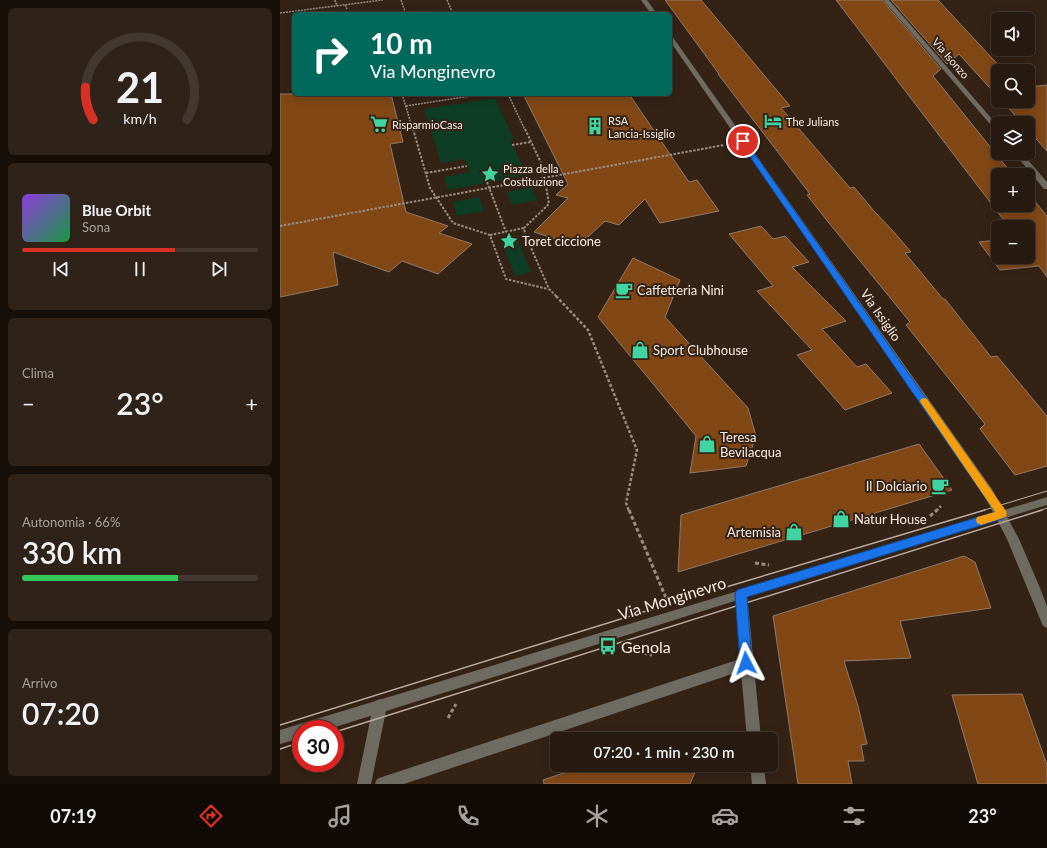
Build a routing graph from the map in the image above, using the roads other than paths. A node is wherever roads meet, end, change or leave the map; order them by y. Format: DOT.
graph roads {
  1 [pos="644,0"];
  2 [pos="886,0"];
  3 [pos="653,12"];
  4 [pos="672,40"];
  5 [pos="991,122"];
  6 [pos="1024,160"];
  7 [pos="1047,187"];
  8 [pos="1047,501"];
  9 [pos="1002,514"];
  10 [pos="741,594"];
  11 [pos="1047,622"];
  12 [pos="746,663"];
  13 [pos="380,706"];
  14 [pos="336,720"];
  15 [pos="753,732"];
  16 [pos="292,734"];
  17 [pos="280,737"];
  18 [pos="758,772"];
  19 [pos="364,784"];
  20 [pos="382,784"];
  21 [pos="759,784"];
  1 -- 3 [label="street"];
  2 -- 5 [label="street, Via Isonzo"];
  4 -- 9 [label="street, Via Issiglio"];
  6 -- 7 [label="street"];
  8 -- 9 [label="street, Via Monginevro"];
  9 -- 10 [label="street, Via Monginevro"];
  9 -- 11 [label="street, Via Issiglio"];
  10 -- 12 [label="street"];
  10 -- 13 [label="street, Via Monginevro"];
  12 -- 15 [label="street"];
  12 -- 20 [label="street"];
  13 -- 14 [label="street, Via Monginevro"];
  13 -- 19 [label="street"];
  16 -- 17 [label="street"];
  18 -- 21 [label="street"];
}
